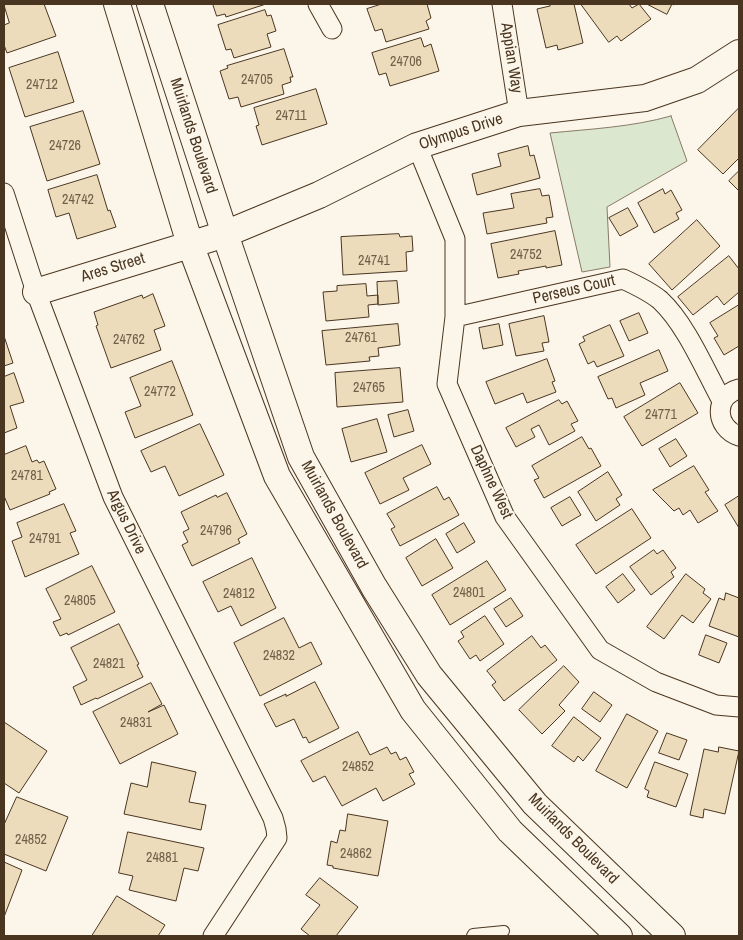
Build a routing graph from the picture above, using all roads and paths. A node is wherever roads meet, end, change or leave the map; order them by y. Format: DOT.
graph roads {
  1 [pos="116,4"];
  2 [pos="150,4"];
  3 [pos="318,4"];
  4 [pos="502,4"];
  5 [pos="332,29"];
  6 [pos="739,53"];
  7 [pos="519,113"];
  8 [pos="416,146"];
  9 [pos="4,193"];
  10 [pos="225,234"];
  11 [pos="190,244"];
  12 [pos="36,292"];
  13 [pos="455,317"];
  14 [pos="739,389"];
  15 [pos="722,402"];
  16 [pos="739,436"];
  17 [pos="739,707"];
  18 [pos="504,931"];
  19 [pos="213,936"];
  20 [pos="472,936"];
  21 [pos="619,936"];
  22 [pos="672,936"];
  1 -- 11 [label="main road, Muirlands Boulevard"];
  2 -- 10 [label="main road, Muirlands Boulevard"];
  3 -- 5 [label="street"];
  4 -- 7 [label="street, Appian Way"];
  6 -- 7 [label="main road, Olympus Drive"];
  7 -- 8 [label="main road, Olympus Drive"];
  8 -- 10 [label="main road, Olympus Drive"];
  8 -- 13 [label="street, Daphne West"];
  9 -- 12 [label="street, Argus Drive"];
  10 -- 11 [label="main road, Olympus Drive"];
  10 -- 22 [label="main road, Muirlands Boulevard"];
  11 -- 12 [label="main road, Ares Street"];
  11 -- 21 [label="main road, Muirlands Boulevard"];
  12 -- 19 [label="street, Argus Drive"];
  13 -- 15 [label="street, Perseus Court"];
  13 -- 17 [label="street, Daphne West"];
  14 -- 15 [label="street"];
  15 -- 16 [label="street, Perseus Court"];
  18 -- 20 [label="lane"];
}
